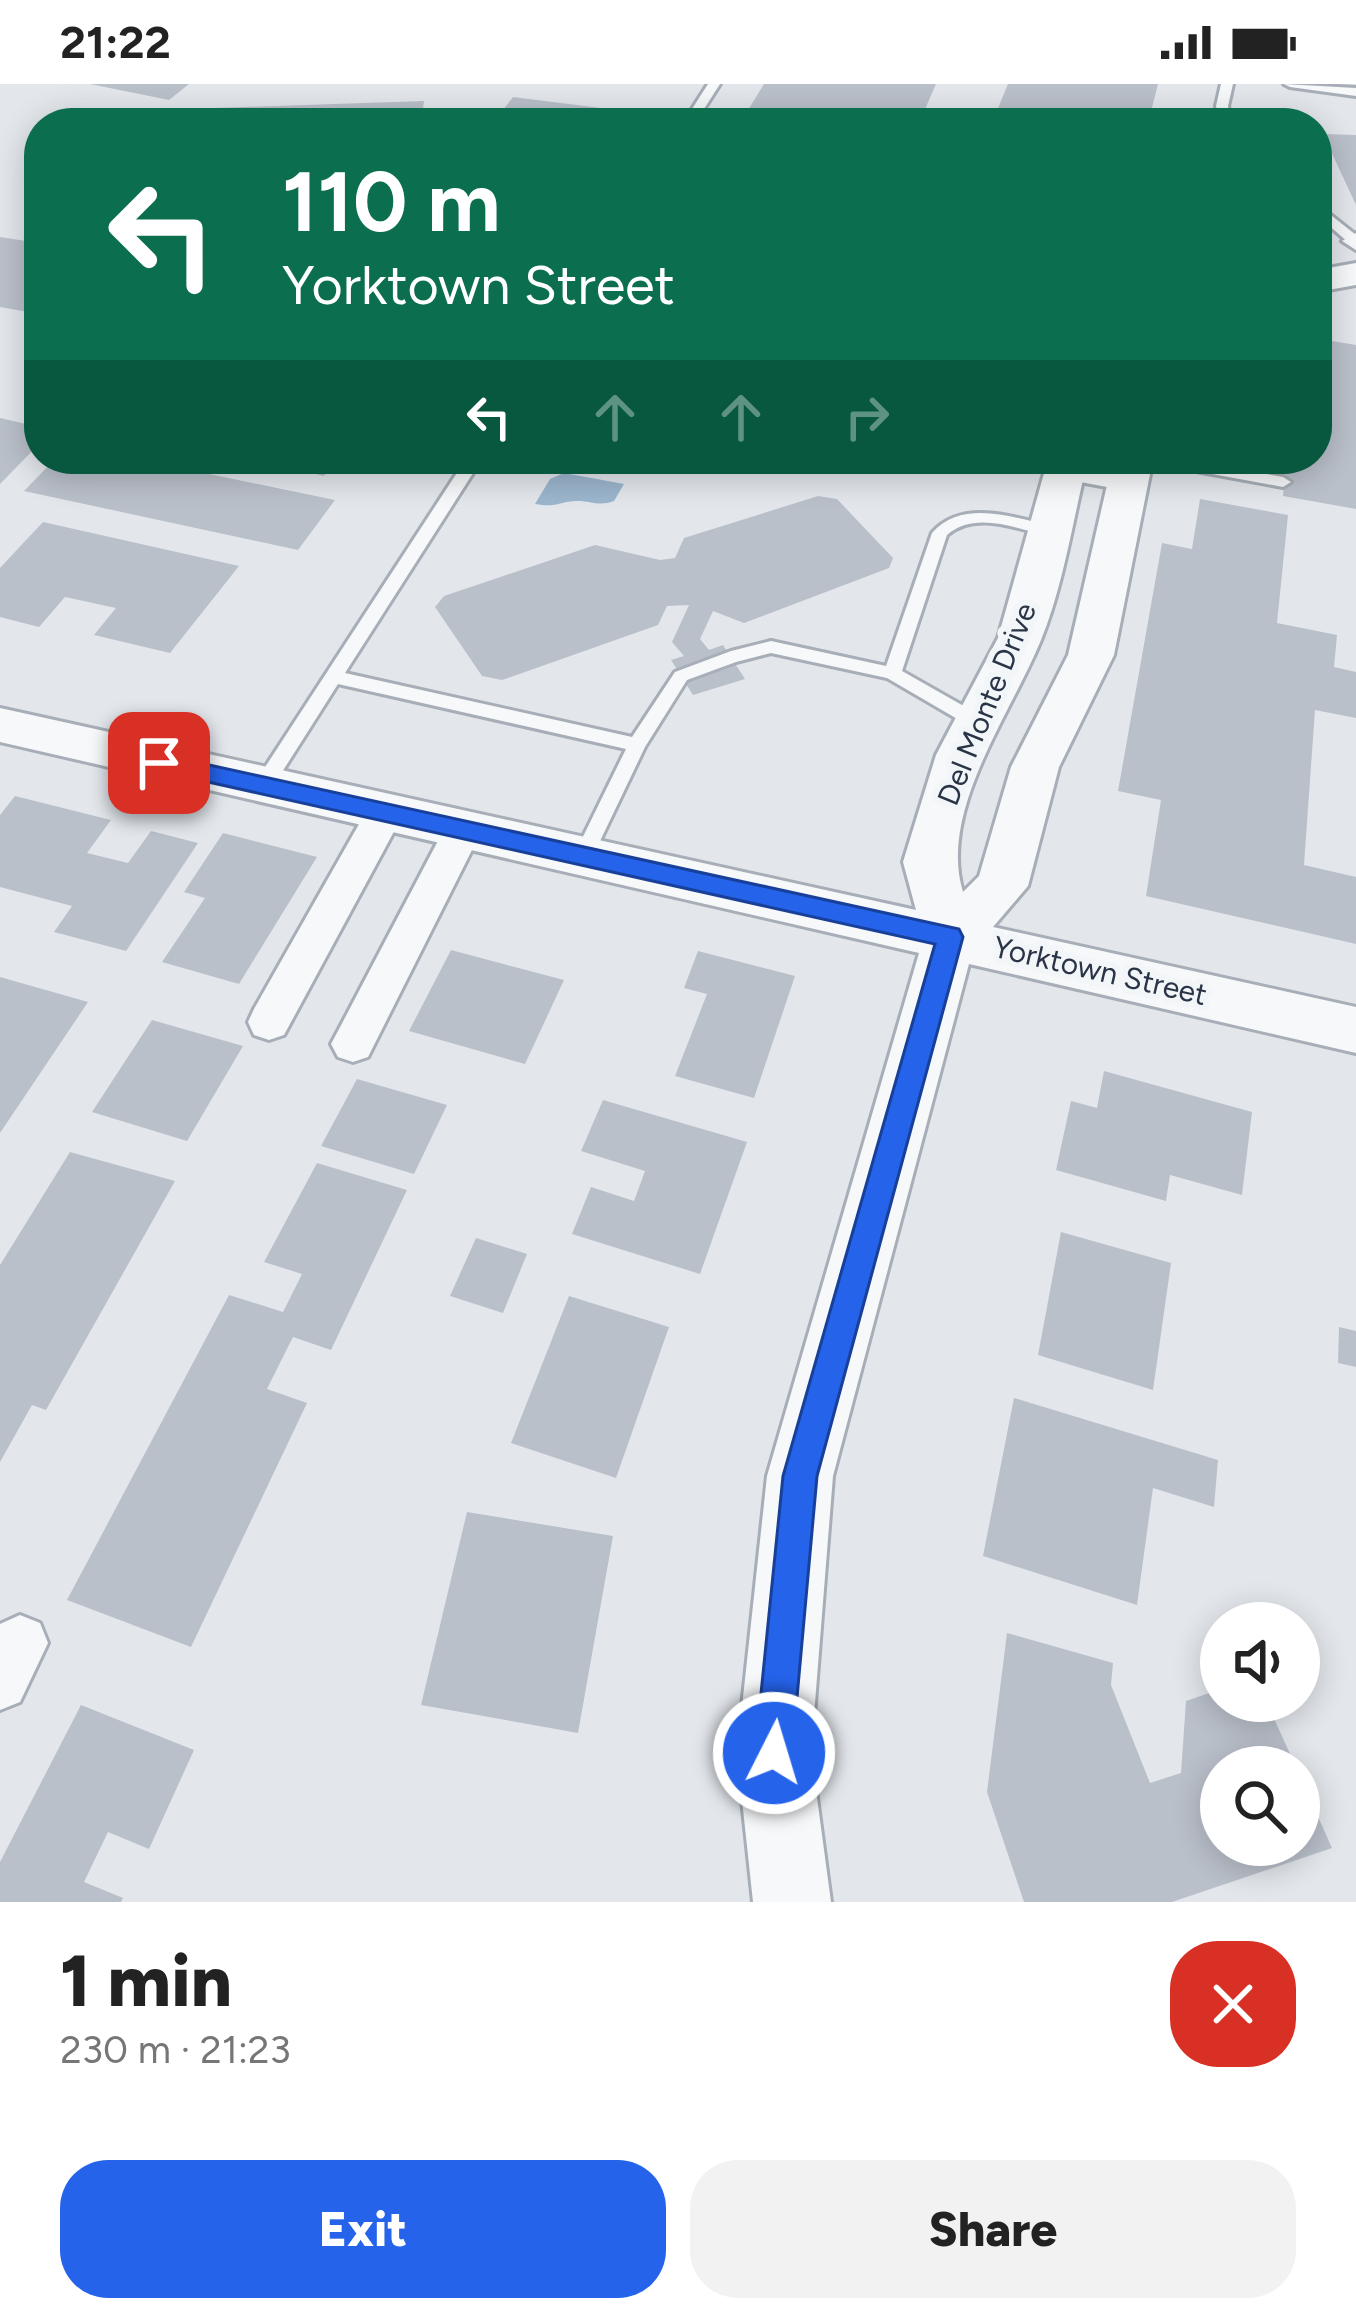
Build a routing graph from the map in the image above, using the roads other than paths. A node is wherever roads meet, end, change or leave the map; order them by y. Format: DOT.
graph roads {
  1 [pos="1290,84"];
  2 [pos="1356,92"];
  3 [pos="1332,221"];
  4 [pos="1356,242"];
  5 [pos="464,474"];
  6 [pos="1064,474"];
  7 [pos="1137,474"];
  8 [pos="1211,474"];
  9 [pos="1283,482"];
  10 [pos="1049,531"];
  11 [pos="892,673"];
  12 [pos="335,676"];
  13 [pos="977,722"];
  14 [pos="0,724"];
  15 [pos="637,745"];
  16 [pos="263,786"];
  17 [pos="385,813"];
  18 [pos="464,830"];
  19 [pos="584,857"];
  20 [pos="950,937"];
  21 [pos="269,1022"];
  22 [pos="1356,1030"];
  23 [pos="353,1044"];
  24 [pos="792,1902"];
  1 -- 2 [label="lane"];
  3 -- 4 [label="lane"];
  5 -- 12 [label="lane"];
  6 -- 10 [label="street, Del Monte Drive"];
  7 -- 20 [label="street"];
  8 -- 9 [label="lane"];
  10 -- 11 [label="lane"];
  10 -- 13 [label="street, Del Monte Drive"];
  11 -- 13 [label="lane"];
  11 -- 15 [label="lane"];
  12 -- 15 [label="lane"];
  12 -- 16 [label="lane"];
  13 -- 20 [label="street, Del Monte Drive"];
  14 -- 16 [label="street, Yorktown Street"];
  15 -- 19 [label="lane"];
  16 -- 17 [label="street, Yorktown Street"];
  17 -- 18 [label="street, Yorktown Street"];
  17 -- 21 [label="street"];
  18 -- 19 [label="street, Yorktown Street"];
  18 -- 23 [label="street"];
  19 -- 20 [label="street, Yorktown Street"];
  20 -- 22 [label="street, Yorktown Street"];
  20 -- 24 [label="street"];
}
